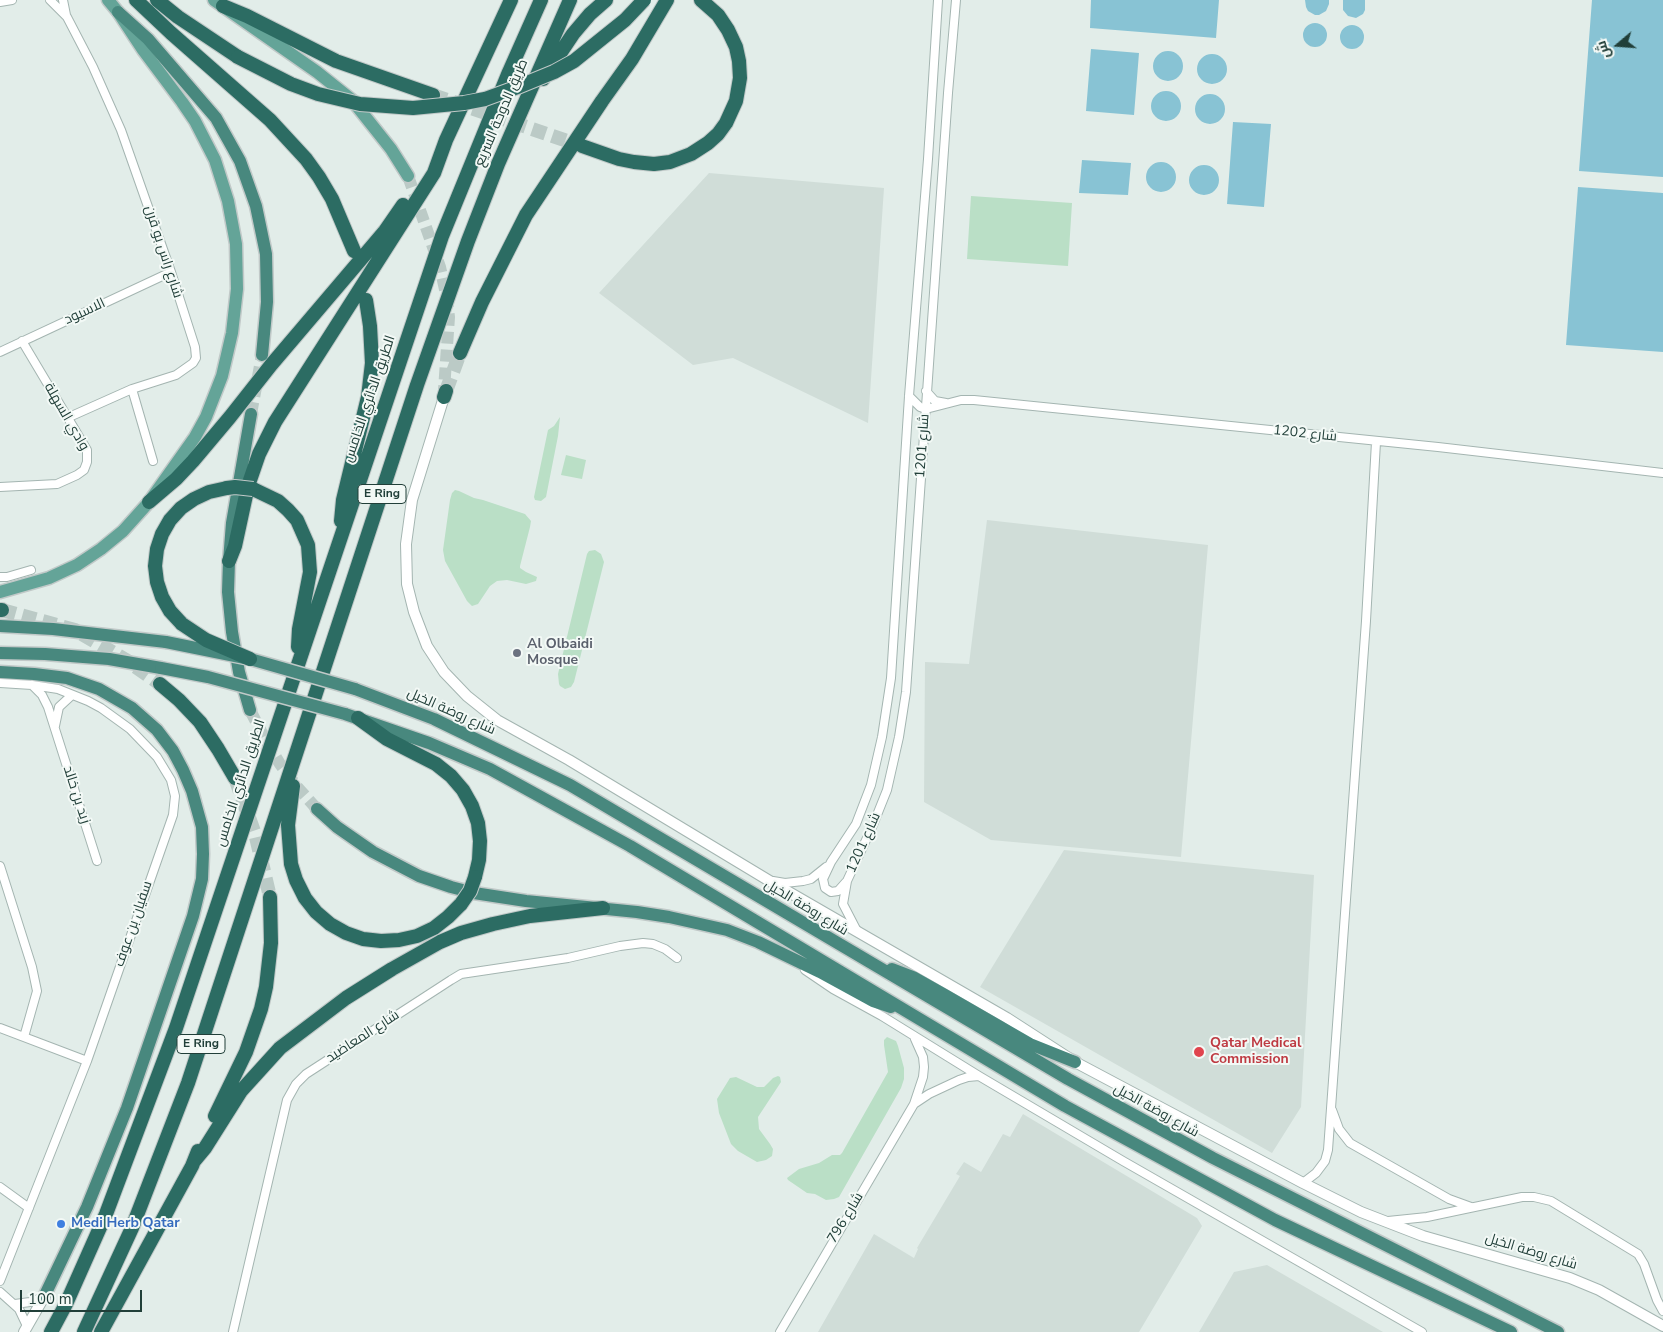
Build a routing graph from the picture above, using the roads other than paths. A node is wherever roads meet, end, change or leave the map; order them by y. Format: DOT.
graph roads {
  1 [pos="12,0"];
  2 [pos="51,0"];
  3 [pos="56,0"];
  4 [pos="63,0"];
  5 [pos="108,0"];
  6 [pos="136,0"];
  7 [pos="157,0"];
  8 [pos="511,0"];
  9 [pos="541,0"];
  10 [pos="570,0"];
  11 [pos="606,0"];
  12 [pos="644,0"];
  13 [pos="667,0"];
  14 [pos="701,0"];
  15 [pos="938,0"];
  16 [pos="956,0"];
  17 [pos="0,2"];
  18 [pos="219,3"];
  19 [pos="118,12"];
  20 [pos="67,17"];
  21 [pos="433,95"];
  22 [pos="519,115"];
  23 [pos="446,140"];
  24 [pos="582,146"];
  25 [pos="929,151"];
  26 [pos="944,152"];
  27 [pos="408,176"];
  28 [pos="442,236"];
  29 [pos="354,251"];
  30 [pos="171,272"];
  31 [pos="366,300"];
  32 [pos="22,341"];
  33 [pos="0,352"];
  34 [pos="460,353"];
  35 [pos="262,355"];
  36 [pos="132,389"];
  37 [pos="926,391"];
  38 [pos="445,393"];
  39 [pos="909,396"];
  40 [pos="948,403"];
  41 [pos="926,410"];
  42 [pos="250,414"];
  43 [pos="68,418"];
  44 [pos="1376,442"];
  45 [pos="153,461"];
  46 [pos="1663,473"];
  47 [pos="0,487"];
  48 [pos="149,502"];
  49 [pos="340,541"];
  50 [pos="229,560"];
  51 [pos="31,570"];
  52 [pos="0,578"];
  53 [pos="0,592"];
  54 [pos="0,626"];
  55 [pos="0,653"];
  56 [pos="250,659"];
  57 [pos="298,662"];
  58 [pos="0,672"];
  59 [pos="0,683"];
  60 [pos="160,684"];
  61 [pos="32,685"];
  62 [pos="72,694"];
  63 [pos="250,710"];
  64 [pos="351,716"];
  65 [pos="54,728"];
  66 [pos="298,748"];
  67 [pos="235,778"];
  68 [pos="317,809"];
  69 [pos="97,861"];
  70 [pos="831,862"];
  71 [pos="0,866"];
  72 [pos="768,880"];
  73 [pos="847,881"];
  74 [pos="270,898"];
  75 [pos="603,908"];
  76 [pos="857,931"];
  77 [pos="788,957"];
  78 [pos="677,958"];
  79 [pos="861,958"];
  80 [pos="908,1011"];
  81 [pos="0,1028"];
  82 [pos="24,1037"];
  83 [pos="914,1037"];
  84 [pos="87,1061"];
  85 [pos="1075,1062"];
  86 [pos="979,1076"];
  87 [pos="914,1104"];
  88 [pos="1331,1108"];
  89 [pos="195,1160"];
  90 [pos="1303,1183"];
  91 [pos="0,1187"];
  92 [pos="29,1208"];
  93 [pos="1476,1208"];
  94 [pos="1384,1221"];
  95 [pos="7,1260"];
  96 [pos="0,1266"];
  97 [pos="0,1281"];
  98 [pos="0,1292"];
  99 [pos="44,1297"];
  100 [pos="15,1304"];
  101 [pos="1663,1311"];
  102 [pos="1491,1322"];
  103 [pos="1663,1326"];
  104 [pos="26,1329"];
  105 [pos="51,1332"];
  106 [pos="84,1332"];
  107 [pos="101,1332"];
  108 [pos="233,1332"];
  109 [pos="780,1332"];
  110 [pos="1422,1332"];
  111 [pos="1505,1332"];
  112 [pos="1511,1332"];
  113 [pos="1558,1332"];
  1 -- 17 [label="street"];
  2 -- 3 [label="street"];
  2 -- 20 [label="street, شارع راس بو قرن"];
  4 -- 20 [label="street, شارع راس بو قرن"];
  5 -- 19 [label="main road"];
  6 -- 29 [label="highway"];
  7 -- 12 [label="highway, bridge"];
  8 -- 23 [label="highway"];
  9 -- 28 [label="highway, طريق الدوحة السريع"];
  10 -- 22 [label="highway, طريق الدوحة السريع"];
  11 -- 22 [label="highway"];
  13 -- 34 [label="highway"];
  14 -- 24 [label="highway"];
  15 -- 25 [label="street, شارع 1201"];
  16 -- 26 [label="street, شارع 1201"];
  18 -- 21 [label="highway"];
  18 -- 27 [label="main road"];
  19 -- 35 [label="highway"];
  19 -- 48 [label="main road"];
  20 -- 30 [label="street, شارع راس بو قرن"];
  22 -- 66 [label="highway, طريق الدوحة السريع / E Ring"];
  23 -- 48 [label="highway"];
  23 -- 50 [label="highway"];
  25 -- 26 [label="street"];
  25 -- 39 [label="street, شارع 1201"];
  26 -- 37 [label="street, شارع 1201"];
  28 -- 49 [label="highway, الطريق الدائري الخامس"];
  30 -- 32 [label="street, الاسيود"];
  30 -- 36 [label="street, شارع راس بو قرن"];
  31 -- 49 [label="highway"];
  32 -- 33 [label="street, الاسيود"];
  32 -- 43 [label="street, وادي السهلة"];
  36 -- 43 [label="street, شارع راس بو قرن"];
  36 -- 45 [label="street"];
  37 -- 40 [label="street"];
  37 -- 41 [label="street, شارع 1201"];
  38 -- 72 [label="street, شارع روضة الخيل"];
  39 -- 41 [label="street"];
  39 -- 70 [label="street, شارع 1201"];
  40 -- 41 [label="street, شارع 1202"];
  40 -- 44 [label="street, شارع 1202"];
  41 -- 73 [label="street, شارع 1201"];
  42 -- 50 [label="highway"];
  43 -- 47 [label="street, وادي السهلة"];
  44 -- 46 [label="street, شارع 1202"];
  44 -- 88 [label="street"];
  48 -- 53 [label="main road"];
  49 -- 57 [label="highway, الطريق الدائري الخامس / E Ring"];
  50 -- 63 [label="highway"];
  51 -- 52 [label="street"];
  54 -- 56 [label="highway, شارع روضة الخيل, bridge"];
  55 -- 64 [label="highway, bridge"];
  56 -- 57 [label="highway, bridge"];
  56 -- 79 [label="highway, شارع روضة الخيل, bridge"];
  57 -- 105 [label="highway, الطريق الدائري الخامس / E Ring"];
  58 -- 99 [label="highway"];
  59 -- 61 [label="street, سفيان بن عوف"];
  60 -- 67 [label="highway"];
  61 -- 62 [label="street, سفيان بن عوف"];
  61 -- 65 [label="street, زيد بن خالد"];
  62 -- 65 [label="street"];
  62 -- 84 [label="street, سفيان بن عوف"];
  64 -- 66 [label="highway, bridge"];
  64 -- 80 [label="highway"];
  65 -- 69 [label="street, زيد بن خالد"];
  66 -- 106 [label="highway, E Ring"];
  68 -- 75 [label="highway"];
  70 -- 72 [label="street, شارع 1201"];
  70 -- 73 [label="street, شارع 1201"];
  71 -- 82 [label="street"];
  72 -- 76 [label="street, شارع روضة الخيل"];
  73 -- 76 [label="street, شارع 1201"];
  74 -- 89 [label="highway"];
  75 -- 77 [label="highway"];
  75 -- 89 [label="highway"];
  76 -- 85 [label="street, شارع روضة الخيل"];
  77 -- 80 [label="highway"];
  77 -- 83 [label="street"];
  78 -- 108 [label="street, شارع المعاضيد"];
  79 -- 85 [label="highway"];
  79 -- 113 [label="highway, شارع روضة الخيل"];
  80 -- 102 [label="highway"];
  81 -- 82 [label="street"];
  82 -- 84 [label="street"];
  83 -- 86 [label="street"];
  83 -- 87 [label="street, شارع 796"];
  84 -- 92 [label="street, سفيان بن عوف"];
  85 -- 90 [label="street, شارع روضة الخيل"];
  86 -- 87 [label="street, شارع 796"];
  86 -- 110 [label="street"];
  87 -- 109 [label="street, شارع 796"];
  88 -- 90 [label="street"];
  88 -- 93 [label="street"];
  89 -- 107 [label="highway"];
  90 -- 94 [label="street, شارع روضة الخيل"];
  91 -- 92 [label="street"];
  92 -- 95 [label="street, سفيان بن عوف"];
  93 -- 94 [label="street"];
  93 -- 101 [label="street"];
  94 -- 103 [label="street, شارع روضة الخيل"];
  95 -- 96 [label="street, سفيان بن عوف"];
  95 -- 97 [label="street, سفيان بن عوف"];
  98 -- 100 [label="street"];
  99 -- 100 [label="street"];
  99 -- 104 [label="street"];
  100 -- 104 [label="street"];
  102 -- 111 [label="highway"];
  102 -- 112 [label="highway"];
}
